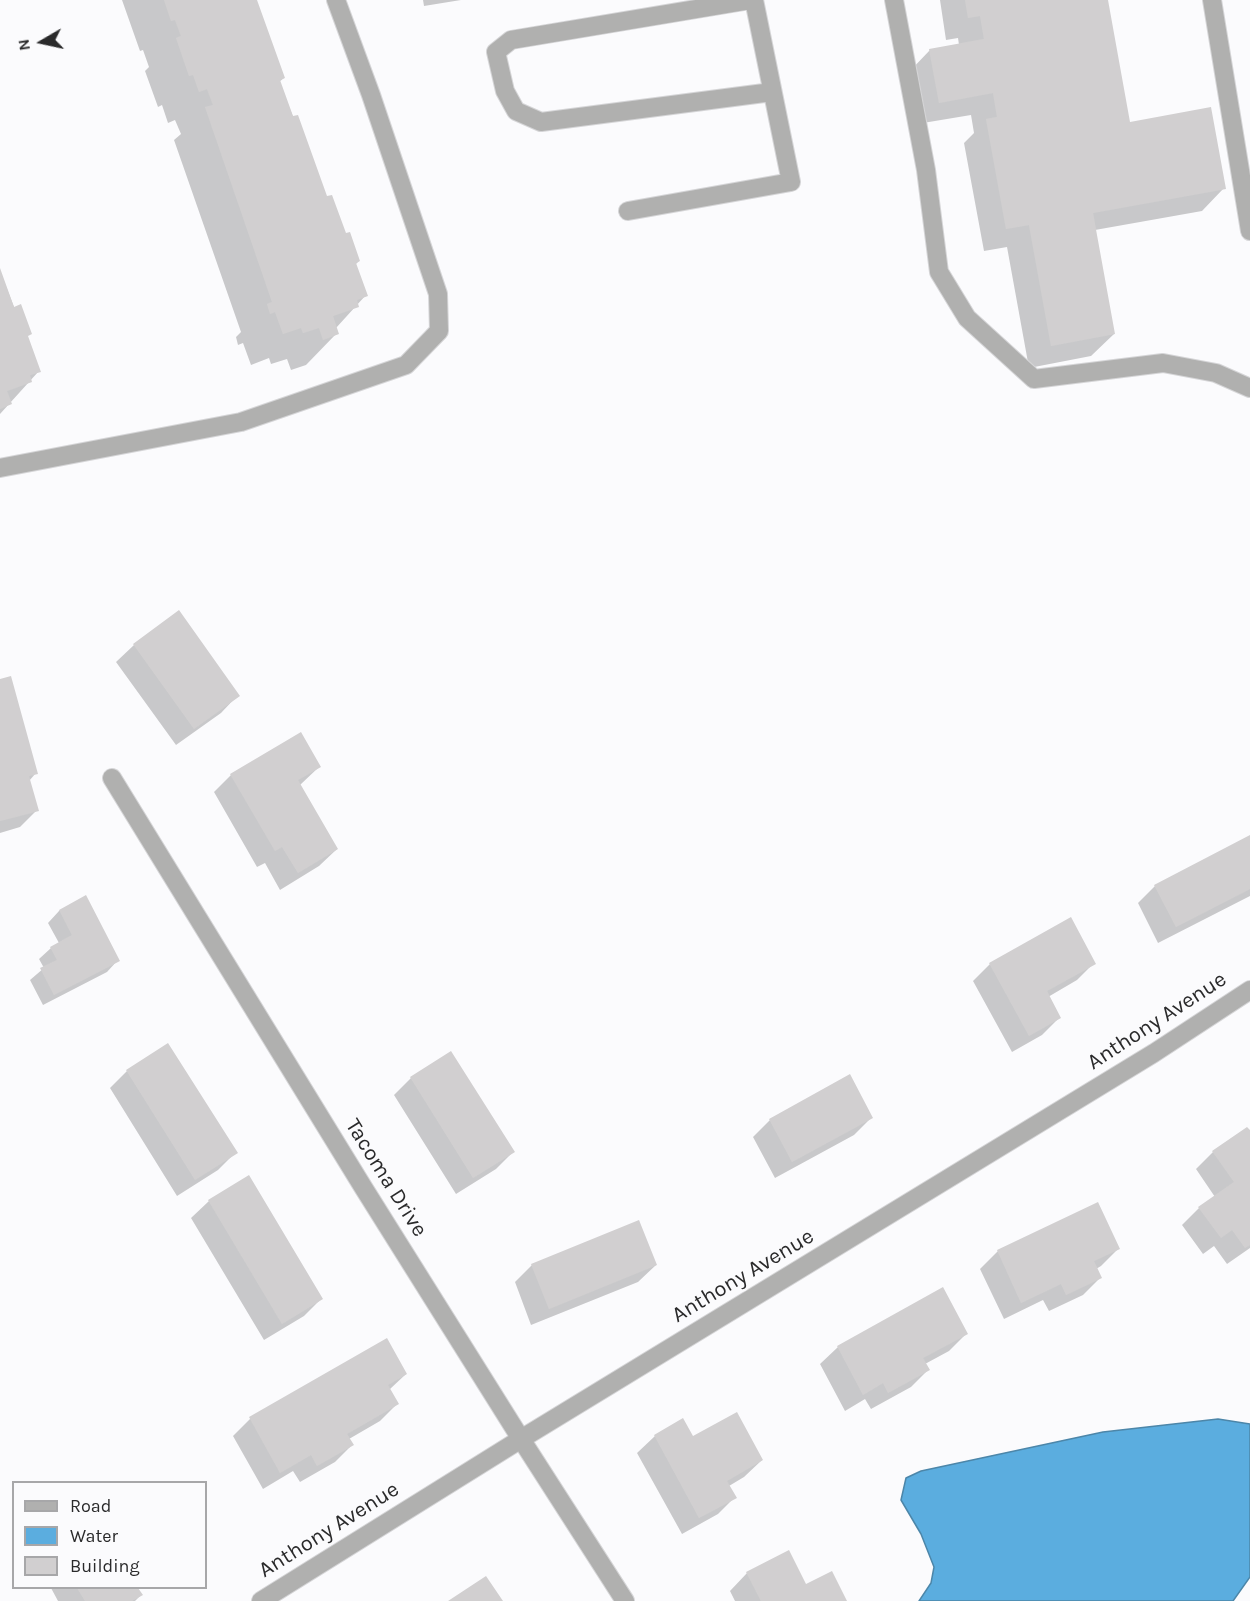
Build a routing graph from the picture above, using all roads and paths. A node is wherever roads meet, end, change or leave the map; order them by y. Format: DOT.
graph roads {
  1 [pos="336,0"];
  2 [pos="752,0"];
  3 [pos="894,0"];
  4 [pos="1212,0"];
  5 [pos="654,8"];
  6 [pos="772,92"];
  7 [pos="628,211"];
  8 [pos="1250,231"];
  9 [pos="1250,387"];
  10 [pos="0,468"];
  11 [pos="112,778"];
  12 [pos="1250,990"];
  13 [pos="521,1439"];
  14 [pos="261,1601"];
  15 [pos="625,1601"];
  1 -- 10 [label="street"];
  2 -- 5 [label="street"];
  2 -- 6 [label="street"];
  3 -- 9 [label="street"];
  4 -- 8 [label="street"];
  5 -- 6 [label="street"];
  6 -- 7 [label="street"];
  11 -- 13 [label="street, Tacoma Drive"];
  12 -- 13 [label="street, Anthony Avenue"];
  13 -- 14 [label="street, Anthony Avenue"];
  13 -- 15 [label="street, Tacoma Drive"];
}
